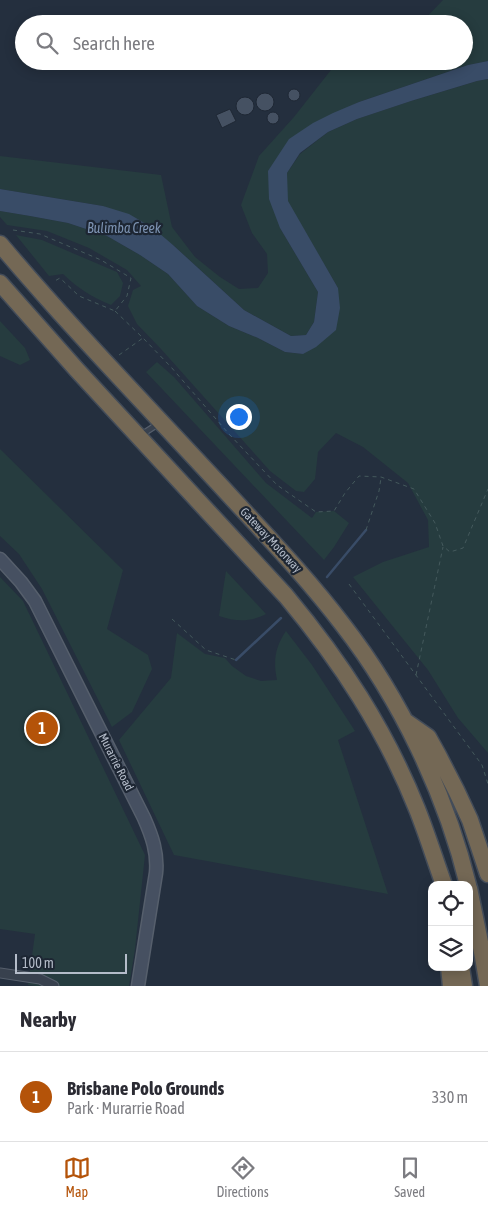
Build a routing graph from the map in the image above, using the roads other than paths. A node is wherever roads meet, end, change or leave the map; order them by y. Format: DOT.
graph roads {
  1 [pos="0,244"];
  2 [pos="0,283"];
  3 [pos="161,422"];
  4 [pos="138,436"];
  5 [pos="0,559"];
  6 [pos="404,720"];
  7 [pos="432,854"];
  8 [pos="488,874"];
  9 [pos="431,881"];
  10 [pos="442,881"];
  11 [pos="468,881"];
  12 [pos="473,905"];
  13 [pos="449,971"];
  14 [pos="462,971"];
  15 [pos="0,973"];
  16 [pos="54,986"];
  17 [pos="138,986"];
  18 [pos="451,986"];
  19 [pos="464,986"];
  20 [pos="488,986"];
  1 -- 3 [label="highway, Gateway Motorway"];
  2 -- 4 [label="highway"];
  3 -- 4 [label="lane"];
  3 -- 6 [label="highway, Gateway Motorway"];
  4 -- 7 [label="highway"];
  5 -- 17 [label="street, Murarrie Road"];
  6 -- 8 [label="highway"];
  6 -- 11 [label="highway, Gateway Motorway"];
  7 -- 9 [label="highway"];
  7 -- 10 [label="highway"];
  12 -- 20 [label="highway, Gateway Motorway"];
  13 -- 18 [label="highway"];
  14 -- 19 [label="highway"];
  15 -- 16 [label="street"];
}
